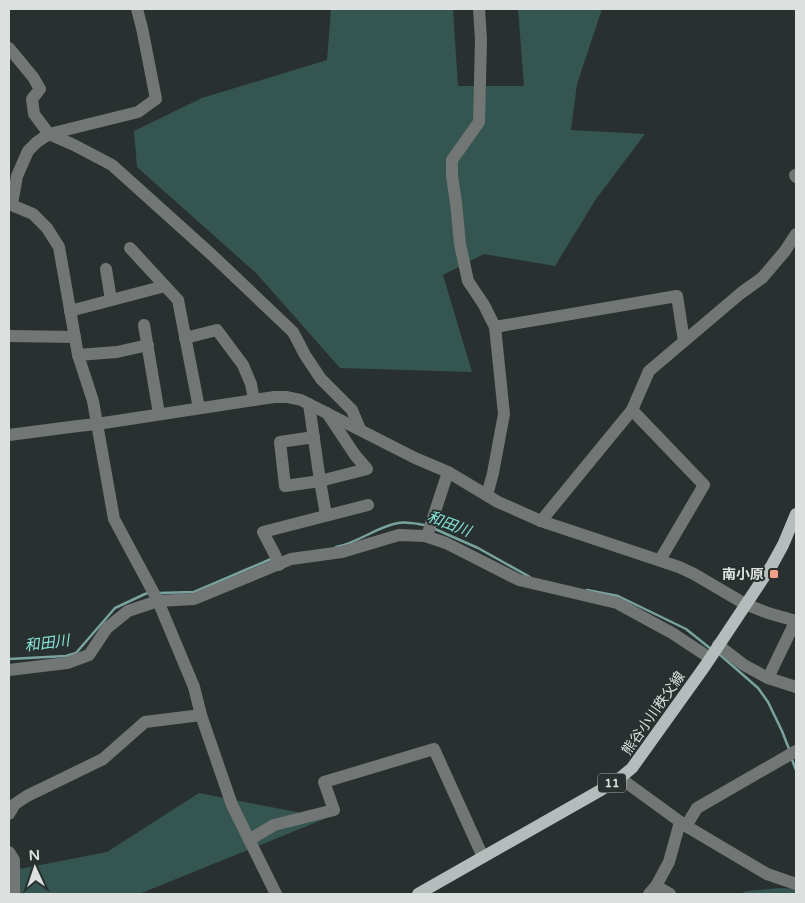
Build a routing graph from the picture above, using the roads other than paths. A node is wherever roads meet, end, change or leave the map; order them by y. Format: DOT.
graph roads {
  1 [pos="137,9"];
  2 [pos="479,9"];
  3 [pos="9,48"];
  4 [pos="50,134"];
  5 [pos="10,204"];
  6 [pos="796,234"];
  7 [pos="130,248"];
  8 [pos="106,269"];
  9 [pos="165,286"];
  10 [pos="111,300"];
  11 [pos="70,311"];
  12 [pos="144,325"];
  13 [pos="495,327"];
  14 [pos="9,336"];
  15 [pos="75,337"];
  16 [pos="185,338"];
  17 [pos="684,341"];
  18 [pos="148,346"];
  19 [pos="78,355"];
  20 [pos="254,400"];
  21 [pos="309,404"];
  22 [pos="200,408"];
  23 [pos="632,410"];
  24 [pos="326,413"];
  25 [pos="159,414"];
  26 [pos="97,424"];
  27 [pos="360,429"];
  28 [pos="9,435"];
  29 [pos="314,437"];
  30 [pos="448,472"];
  31 [pos="320,481"];
  32 [pos="487,495"];
  33 [pos="368,505"];
  34 [pos="796,514"];
  35 [pos="326,515"];
  36 [pos="541,521"];
  37 [pos="794,531"];
  38 [pos="427,536"];
  39 [pos="660,560"];
  40 [pos="279,565"];
  41 [pos="158,601"];
  42 [pos="745,604"];
  43 [pos="796,620"];
  44 [pos="718,645"];
  45 [pos="710,658"];
  46 [pos="9,670"];
  47 [pos="768,678"];
  48 [pos="796,687"];
  49 [pos="201,714"];
  50 [pos="796,751"];
  51 [pos="620,778"];
  52 [pos="9,814"];
  53 [pos="683,824"];
  54 [pos="249,840"];
  55 [pos="9,852"];
  56 [pos="483,857"];
  57 [pos="796,884"];
  58 [pos="653,890"];
  59 [pos="14,894"];
  60 [pos="276,894"];
  61 [pos="418,894"];
  62 [pos="670,894"];
  1 -- 4 [label="street"];
  2 -- 13 [label="street"];
  3 -- 4 [label="street"];
  4 -- 5 [label="street"];
  4 -- 27 [label="street"];
  5 -- 11 [label="street"];
  6 -- 17 [label="street"];
  7 -- 9 [label="street"];
  8 -- 10 [label="street"];
  9 -- 10 [label="street"];
  9 -- 16 [label="street"];
  10 -- 11 [label="street"];
  11 -- 15 [label="street"];
  12 -- 18 [label="street"];
  13 -- 17 [label="street"];
  13 -- 32 [label="street"];
  14 -- 15 [label="street"];
  15 -- 19 [label="street"];
  16 -- 20 [label="street"];
  16 -- 22 [label="street"];
  17 -- 23 [label="street"];
  18 -- 19 [label="street"];
  18 -- 25 [label="street"];
  19 -- 26 [label="street"];
  20 -- 21 [label="street"];
  20 -- 22 [label="street"];
  21 -- 24 [label="street"];
  21 -- 29 [label="street"];
  22 -- 25 [label="street"];
  23 -- 36 [label="street"];
  23 -- 39 [label="street"];
  24 -- 27 [label="street"];
  24 -- 31 [label="street"];
  25 -- 26 [label="street"];
  26 -- 28 [label="street"];
  26 -- 41 [label="street"];
  27 -- 30 [label="street"];
  29 -- 31 [label="street"];
  29 -- 31 [label="street"];
  30 -- 32 [label="street"];
  30 -- 38 [label="street"];
  31 -- 35 [label="street"];
  32 -- 36 [label="street"];
  33 -- 35 [label="street"];
  34 -- 37 [label="main road, 熊谷小川秩父線 / 11"];
  35 -- 40 [label="street"];
  36 -- 39 [label="street"];
  37 -- 42 [label="main road, 熊谷小川秩父線 / 11"];
  38 -- 40 [label="street"];
  38 -- 45 [label="street"];
  39 -- 42 [label="street"];
  40 -- 41 [label="street"];
  41 -- 46 [label="street"];
  41 -- 49 [label="street"];
  42 -- 43 [label="street"];
  42 -- 44 [label="main road, 熊谷小川秩父線 / 11"];
  43 -- 47 [label="street"];
  44 -- 45 [label="main road, 熊谷小川秩父線 / 11"];
  44 -- 47 [label="street"];
  45 -- 51 [label="main road, 熊谷小川秩父線 / 11"];
  47 -- 48 [label="street"];
  49 -- 52 [label="street"];
  49 -- 54 [label="street"];
  50 -- 53 [label="street"];
  51 -- 53 [label="street"];
  51 -- 56 [label="main road, 熊谷小川秩父線 / 11"];
  53 -- 57 [label="street"];
  53 -- 58 [label="street"];
  54 -- 56 [label="street"];
  54 -- 60 [label="street"];
  55 -- 59 [label="street"];
  56 -- 61 [label="main road, 熊谷小川秩父線 / 11"];
  58 -- 62 [label="street"];
}
